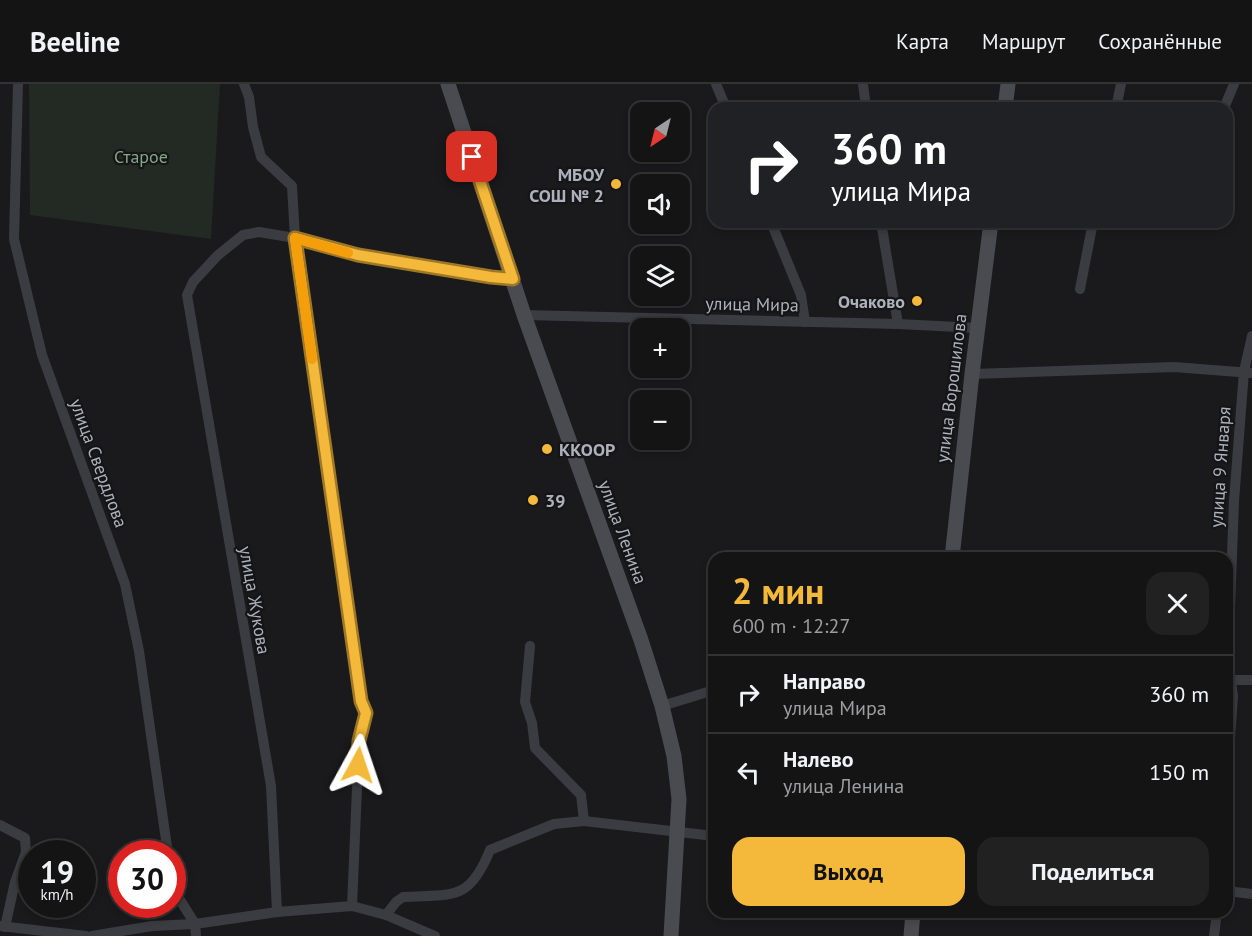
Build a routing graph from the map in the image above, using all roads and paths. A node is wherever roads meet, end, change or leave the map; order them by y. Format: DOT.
graph roads {
  1 [pos="18,84"];
  2 [pos="244,84"];
  3 [pos="448,84"];
  4 [pos="716,84"];
  5 [pos="863,84"];
  6 [pos="1008,84"];
  7 [pos="1121,84"];
  8 [pos="1234,84"];
  9 [pos="724,102"];
  10 [pos="865,102"];
  11 [pos="1006,102"];
  12 [pos="1117,102"];
  13 [pos="1226,102"];
  14 [pos="773,228"];
  15 [pos="882,228"];
  16 [pos="991,228"];
  17 [pos="1092,228"];
  18 [pos="295,238"];
  19 [pos="513,279"];
  20 [pos="1080,289"];
  21 [pos="524,315"];
  22 [pos="805,322"];
  23 [pos="898,324"];
  24 [pos="978,328"];
  25 [pos="1252,336"];
  26 [pos="1248,372"];
  27 [pos="972,374"];
  28 [pos="953,552"];
  29 [pos="1232,552"];
  30 [pos="530,645"];
  31 [pos="1233,680"];
  32 [pos="1252,680"];
  33 [pos="708,692"];
  34 [pos="662,706"];
  35 [pos="584,821"];
  36 [pos="0,825"];
  37 [pos="679,832"];
  38 [pos="708,835"];
  39 [pos="166,840"];
  40 [pos="1233,892"];
  41 [pos="1252,894"];
  42 [pos="352,906"];
  43 [pos="186,910"];
  44 [pos="277,912"];
  45 [pos="386,915"];
  46 [pos="912,918"];
  47 [pos="1216,918"];
  48 [pos="195,924"];
  49 [pos="2,926"];
  50 [pos="86,936"];
  51 [pos="92,936"];
  52 [pos="196,936"];
  53 [pos="435,936"];
  54 [pos="671,936"];
  55 [pos="911,936"];
  56 [pos="1214,936"];
  1 -- 39 [label="street, улица Свердлова"];
  2 -- 18 [label="street"];
  3 -- 19 [label="main road, улица Ленина"];
  4 -- 9 [label="street"];
  5 -- 10 [label="street"];
  6 -- 11 [label="main road"];
  7 -- 12 [label="street"];
  8 -- 13 [label="street"];
  14 -- 22 [label="street"];
  15 -- 23 [label="street"];
  16 -- 24 [label="main road, улица Ворошилова"];
  17 -- 20 [label="street"];
  18 -- 19 [label="street"];
  18 -- 42 [label="street"];
  18 -- 44 [label="street, улица Жукова"];
  19 -- 21 [label="main road, улица Ленина"];
  21 -- 22 [label="street, улица Мира"];
  21 -- 34 [label="main road, улица Ленина"];
  22 -- 23 [label="street, улица Мира"];
  23 -- 24 [label="street, улица Мира"];
  24 -- 27 [label="main road, улица Ворошилова"];
  25 -- 26 [label="street, улица 9 Января"];
  26 -- 27 [label="street"];
  26 -- 29 [label="street, улица 9 Января"];
  27 -- 28 [label="main road, улица Ворошилова"];
  30 -- 35 [label="street"];
  31 -- 32 [label="street"];
  33 -- 34 [label="street"];
  34 -- 37 [label="main road, улица Ленина"];
  35 -- 37 [label="street"];
  35 -- 45 [label="street"];
  36 -- 49 [label="street"];
  37 -- 38 [label="street"];
  37 -- 54 [label="main road, улица Ленина"];
  40 -- 41 [label="street"];
  42 -- 44 [label="street"];
  42 -- 45 [label="street"];
  43 -- 48 [label="street"];
  44 -- 48 [label="street"];
  45 -- 53 [label="street"];
  46 -- 55 [label="main road"];
  47 -- 56 [label="street"];
  48 -- 51 [label="street"];
  48 -- 52 [label="street"];
  49 -- 50 [label="street"];
}
